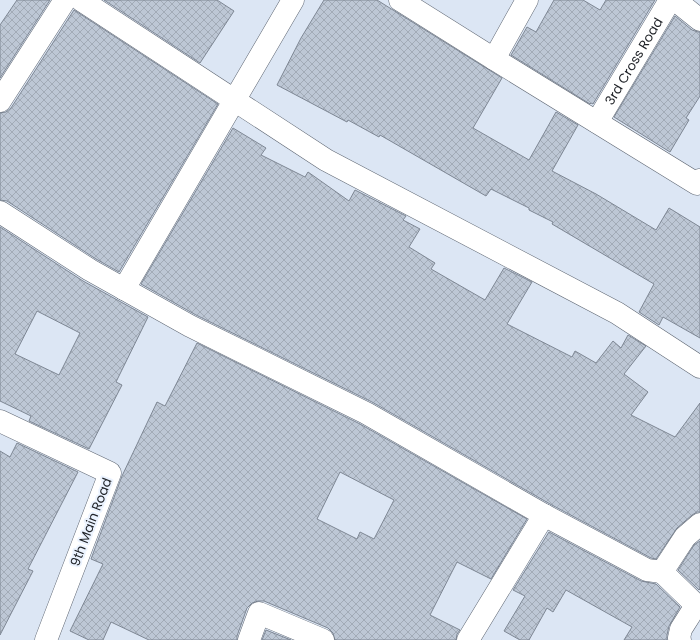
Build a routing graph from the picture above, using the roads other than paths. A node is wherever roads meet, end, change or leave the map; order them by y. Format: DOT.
graph roads {
  1 [pos="65,0"];
  2 [pos="81,0"];
  3 [pos="293,0"];
  4 [pos="400,0"];
  5 [pos="527,0"];
  6 [pos="670,0"];
  7 [pos="675,0"];
  8 [pos="700,20"];
  9 [pos="494,59"];
  10 [pos="234,100"];
  11 [pos="0,101"];
  12 [pos="598,122"];
  13 [pos="700,180"];
  14 [pos="0,212"];
  15 [pos="124,289"];
  16 [pos="700,367"];
  17 [pos="0,421"];
  18 [pos="544,515"];
  19 [pos="700,524"];
  20 [pos="662,572"];
  21 [pos="46,640"];
  22 [pos="249,640"];
  23 [pos="323,640"];
  24 [pos="468,640"];
  25 [pos="680,640"];
  1 -- 11 [label="street"];
  2 -- 10 [label="street"];
  3 -- 10 [label="street"];
  4 -- 9 [label="street"];
  5 -- 9 [label="street"];
  6 -- 12 [label="street, 3rd Cross Road"];
  7 -- 8 [label="street"];
  9 -- 12 [label="street"];
  10 -- 15 [label="street"];
  10 -- 16 [label="street"];
  12 -- 13 [label="street"];
  14 -- 15 [label="street"];
  15 -- 18 [label="street"];
  17 -- 21 [label="street, 9th Main Road"];
  18 -- 20 [label="street"];
  18 -- 24 [label="street"];
  19 -- 20 [label="street"];
  20 -- 25 [label="street"];
  22 -- 23 [label="street"];
}
